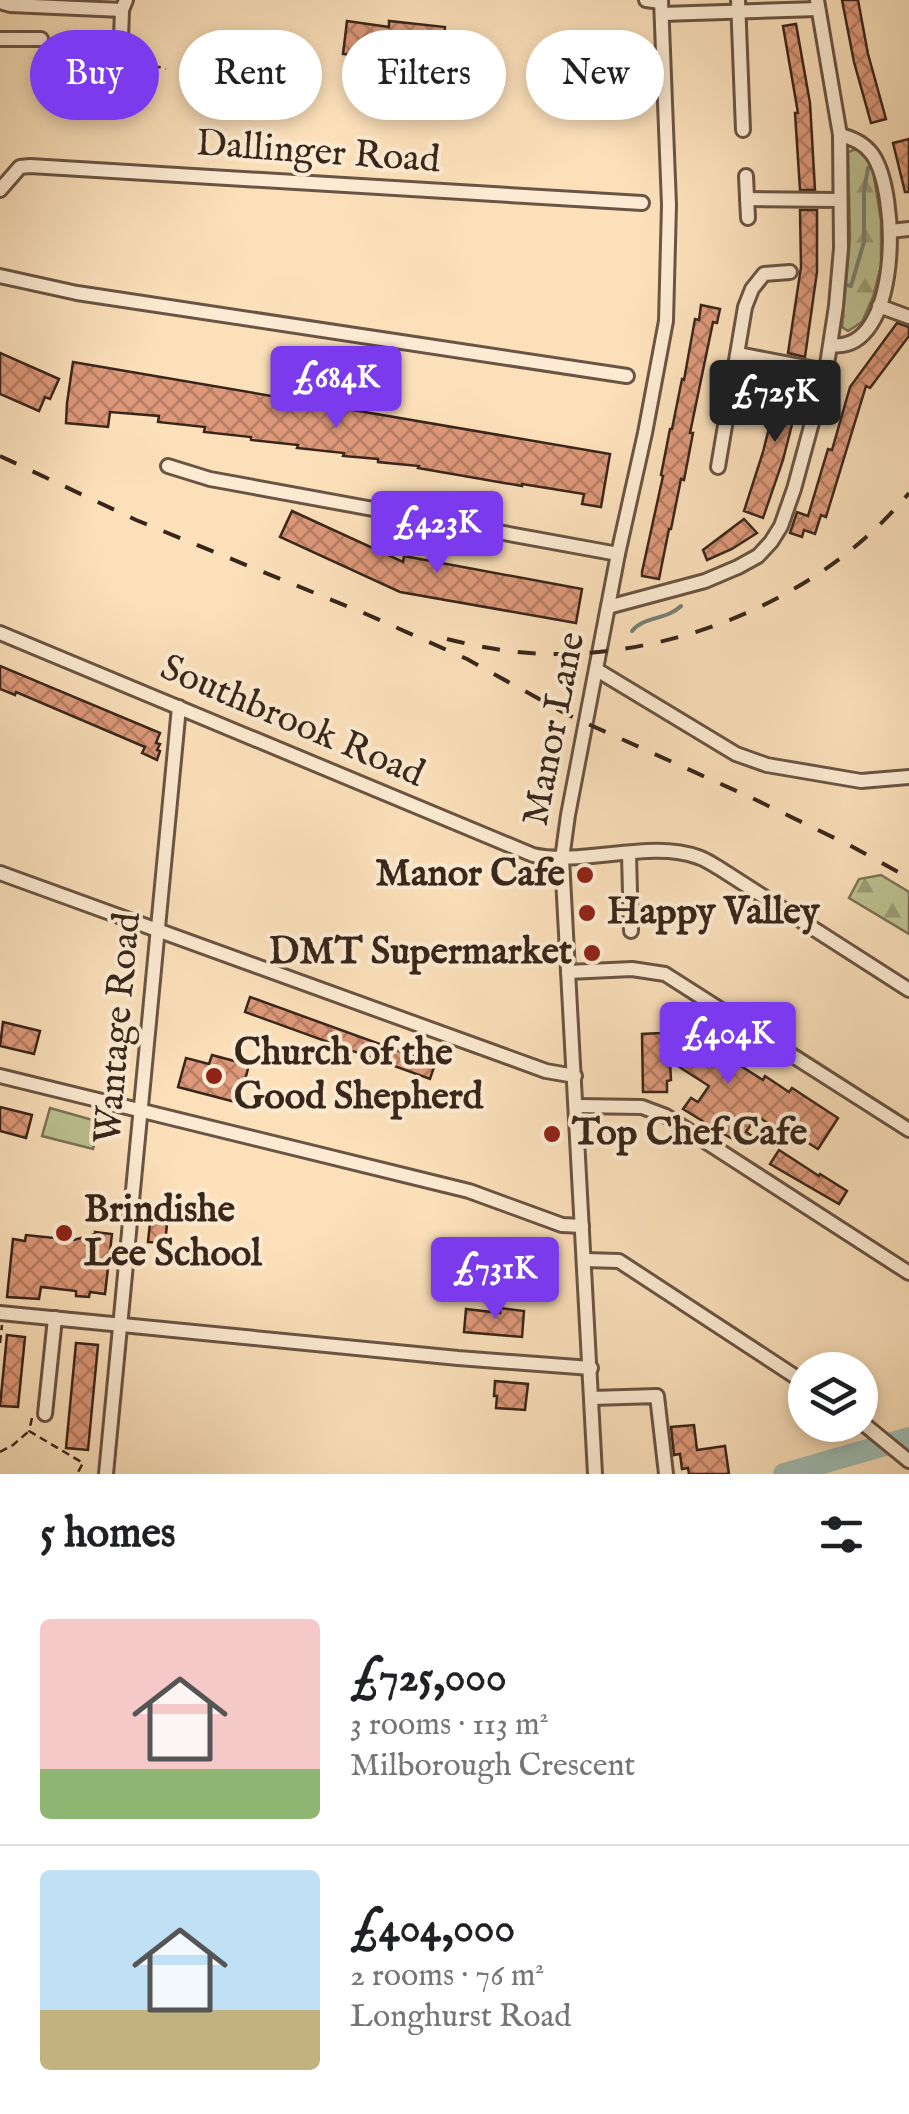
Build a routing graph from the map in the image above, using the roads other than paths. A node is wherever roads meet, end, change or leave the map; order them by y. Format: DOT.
graph roads {
  1 [pos="646,0"];
  2 [pos="0,2"];
  3 [pos="817,4"];
  4 [pos="124,5"];
  5 [pos="661,5"];
  6 [pos="738,6"];
  7 [pos="122,30"];
  8 [pos="0,39"];
  9 [pos="30,40"];
  10 [pos="743,130"];
  11 [pos="840,135"];
  12 [pos="746,176"];
  13 [pos="0,190"];
  14 [pos="748,200"];
  15 [pos="840,200"];
  16 [pos="642,204"];
  17 [pos="748,218"];
  18 [pos="909,229"];
  19 [pos="890,231"];
  20 [pos="790,272"];
  21 [pos="0,276"];
  22 [pos="879,306"];
  23 [pos="909,317"];
  24 [pos="831,345"];
  25 [pos="738,354"];
  26 [pos="826,370"];
  27 [pos="627,376"];
  28 [pos="168,466"];
  29 [pos="718,467"];
  30 [pos="618,554"];
  31 [pos="608,607"];
  32 [pos="0,633"];
  33 [pos="597,670"];
  34 [pos="179,707"];
  35 [pos="909,776"];
  36 [pos="628,854"];
  37 [pos="562,859"];
  38 [pos="0,873"];
  39 [pos="158,930"];
  40 [pos="631,931"];
  41 [pos="568,972"];
  42 [pos="909,990"];
  43 [pos="0,1076"];
  44 [pos="575,1076"];
  45 [pos="577,1106"];
  46 [pos="141,1110"];
  47 [pos="909,1130"];
  48 [pos="582,1226"];
  49 [pos="584,1260"];
  50 [pos="909,1273"];
  51 [pos="2,1313"];
  52 [pos="55,1318"];
  53 [pos="120,1326"];
  54 [pos="591,1368"];
  55 [pos="788,1373"];
  56 [pos="592,1398"];
  57 [pos="45,1414"];
  58 [pos="878,1434"];
  59 [pos="909,1463"];
  60 [pos="106,1474"];
  61 [pos="595,1474"];
  62 [pos="666,1474"];
  63 [pos="900,1474"];
  1 -- 5 [label="street"];
  2 -- 4 [label="street"];
  3 -- 6 [label="street"];
  3 -- 11 [label="street"];
  4 -- 7 [label="street"];
  5 -- 6 [label="street"];
  5 -- 30 [label="street, Manor Lane"];
  6 -- 10 [label="street"];
  8 -- 9 [label="street"];
  11 -- 15 [label="street"];
  11 -- 19 [label="street"];
  12 -- 14 [label="street"];
  13 -- 16 [label="street, Dallinger Road"];
  14 -- 15 [label="street"];
  14 -- 17 [label="street"];
  15 -- 24 [label="street"];
  18 -- 19 [label="street"];
  19 -- 22 [label="street"];
  20 -- 25 [label="street"];
  21 -- 27 [label="street"];
  22 -- 23 [label="street"];
  22 -- 24 [label="street"];
  24 -- 26 [label="street"];
  25 -- 26 [label="street"];
  25 -- 29 [label="street"];
  26 -- 31 [label="street"];
  28 -- 30 [label="street"];
  30 -- 31 [label="street, Manor Lane"];
  31 -- 33 [label="street, Manor Lane"];
  32 -- 34 [label="street, Southbrook Road"];
  33 -- 35 [label="street"];
  33 -- 37 [label="street, Manor Lane"];
  34 -- 37 [label="street, Southbrook Road"];
  34 -- 39 [label="street, Wantage Road"];
  36 -- 37 [label="street, Southbrook Road"];
  36 -- 40 [label="street"];
  36 -- 42 [label="street, Southbrook Road"];
  37 -- 41 [label="street, Manor Lane"];
  38 -- 39 [label="street"];
  39 -- 44 [label="street"];
  39 -- 46 [label="street, Wantage Road"];
  41 -- 44 [label="street, Manor Lane"];
  41 -- 47 [label="street"];
  43 -- 46 [label="street"];
  44 -- 45 [label="street, Manor Lane"];
  45 -- 48 [label="street, Manor Lane"];
  45 -- 50 [label="street"];
  46 -- 48 [label="street"];
  46 -- 53 [label="street, Wantage Road"];
  48 -- 49 [label="street, Manor Lane"];
  49 -- 54 [label="street, Manor Lane"];
  49 -- 55 [label="street"];
  51 -- 52 [label="street"];
  52 -- 53 [label="street"];
  52 -- 57 [label="street"];
  53 -- 54 [label="street"];
  53 -- 60 [label="street, Wantage Road"];
  54 -- 56 [label="street, Manor Lane"];
  56 -- 61 [label="street, Manor Lane"];
  56 -- 62 [label="street"];
  58 -- 59 [label="street"];
  59 -- 63 [label="street"];
}
